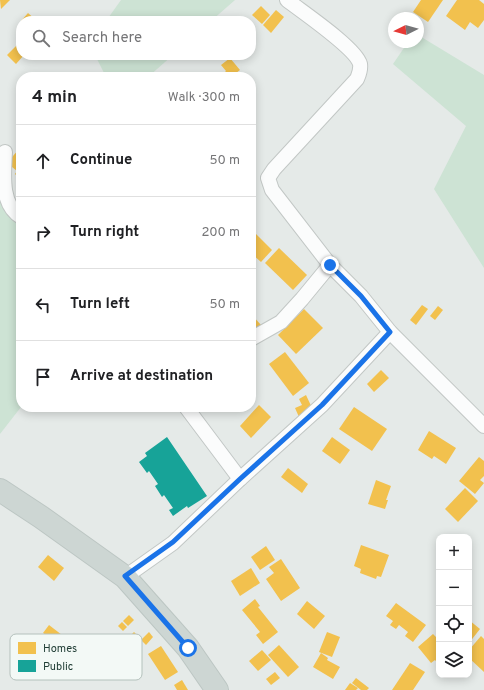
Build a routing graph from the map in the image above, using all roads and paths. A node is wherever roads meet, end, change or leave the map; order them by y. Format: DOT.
graph roads {
  1 [pos="287,0"];
  2 [pos="5,152"];
  3 [pos="16,214"];
  4 [pos="330,265"];
  5 [pos="390,332"];
  6 [pos="256,336"];
  7 [pos="190,412"];
  8 [pos="484,426"];
  9 [pos="240,479"];
  10 [pos="0,490"];
  11 [pos="125,576"];
  12 [pos="217,690"];
  1 -- 4 [label="street"];
  2 -- 3 [label="street"];
  4 -- 5 [label="street"];
  4 -- 6 [label="street"];
  5 -- 8 [label="street"];
  5 -- 9 [label="street"];
  7 -- 9 [label="street"];
  9 -- 11 [label="street"];
  10 -- 11 [label="main road"];
  11 -- 12 [label="main road"];
}
